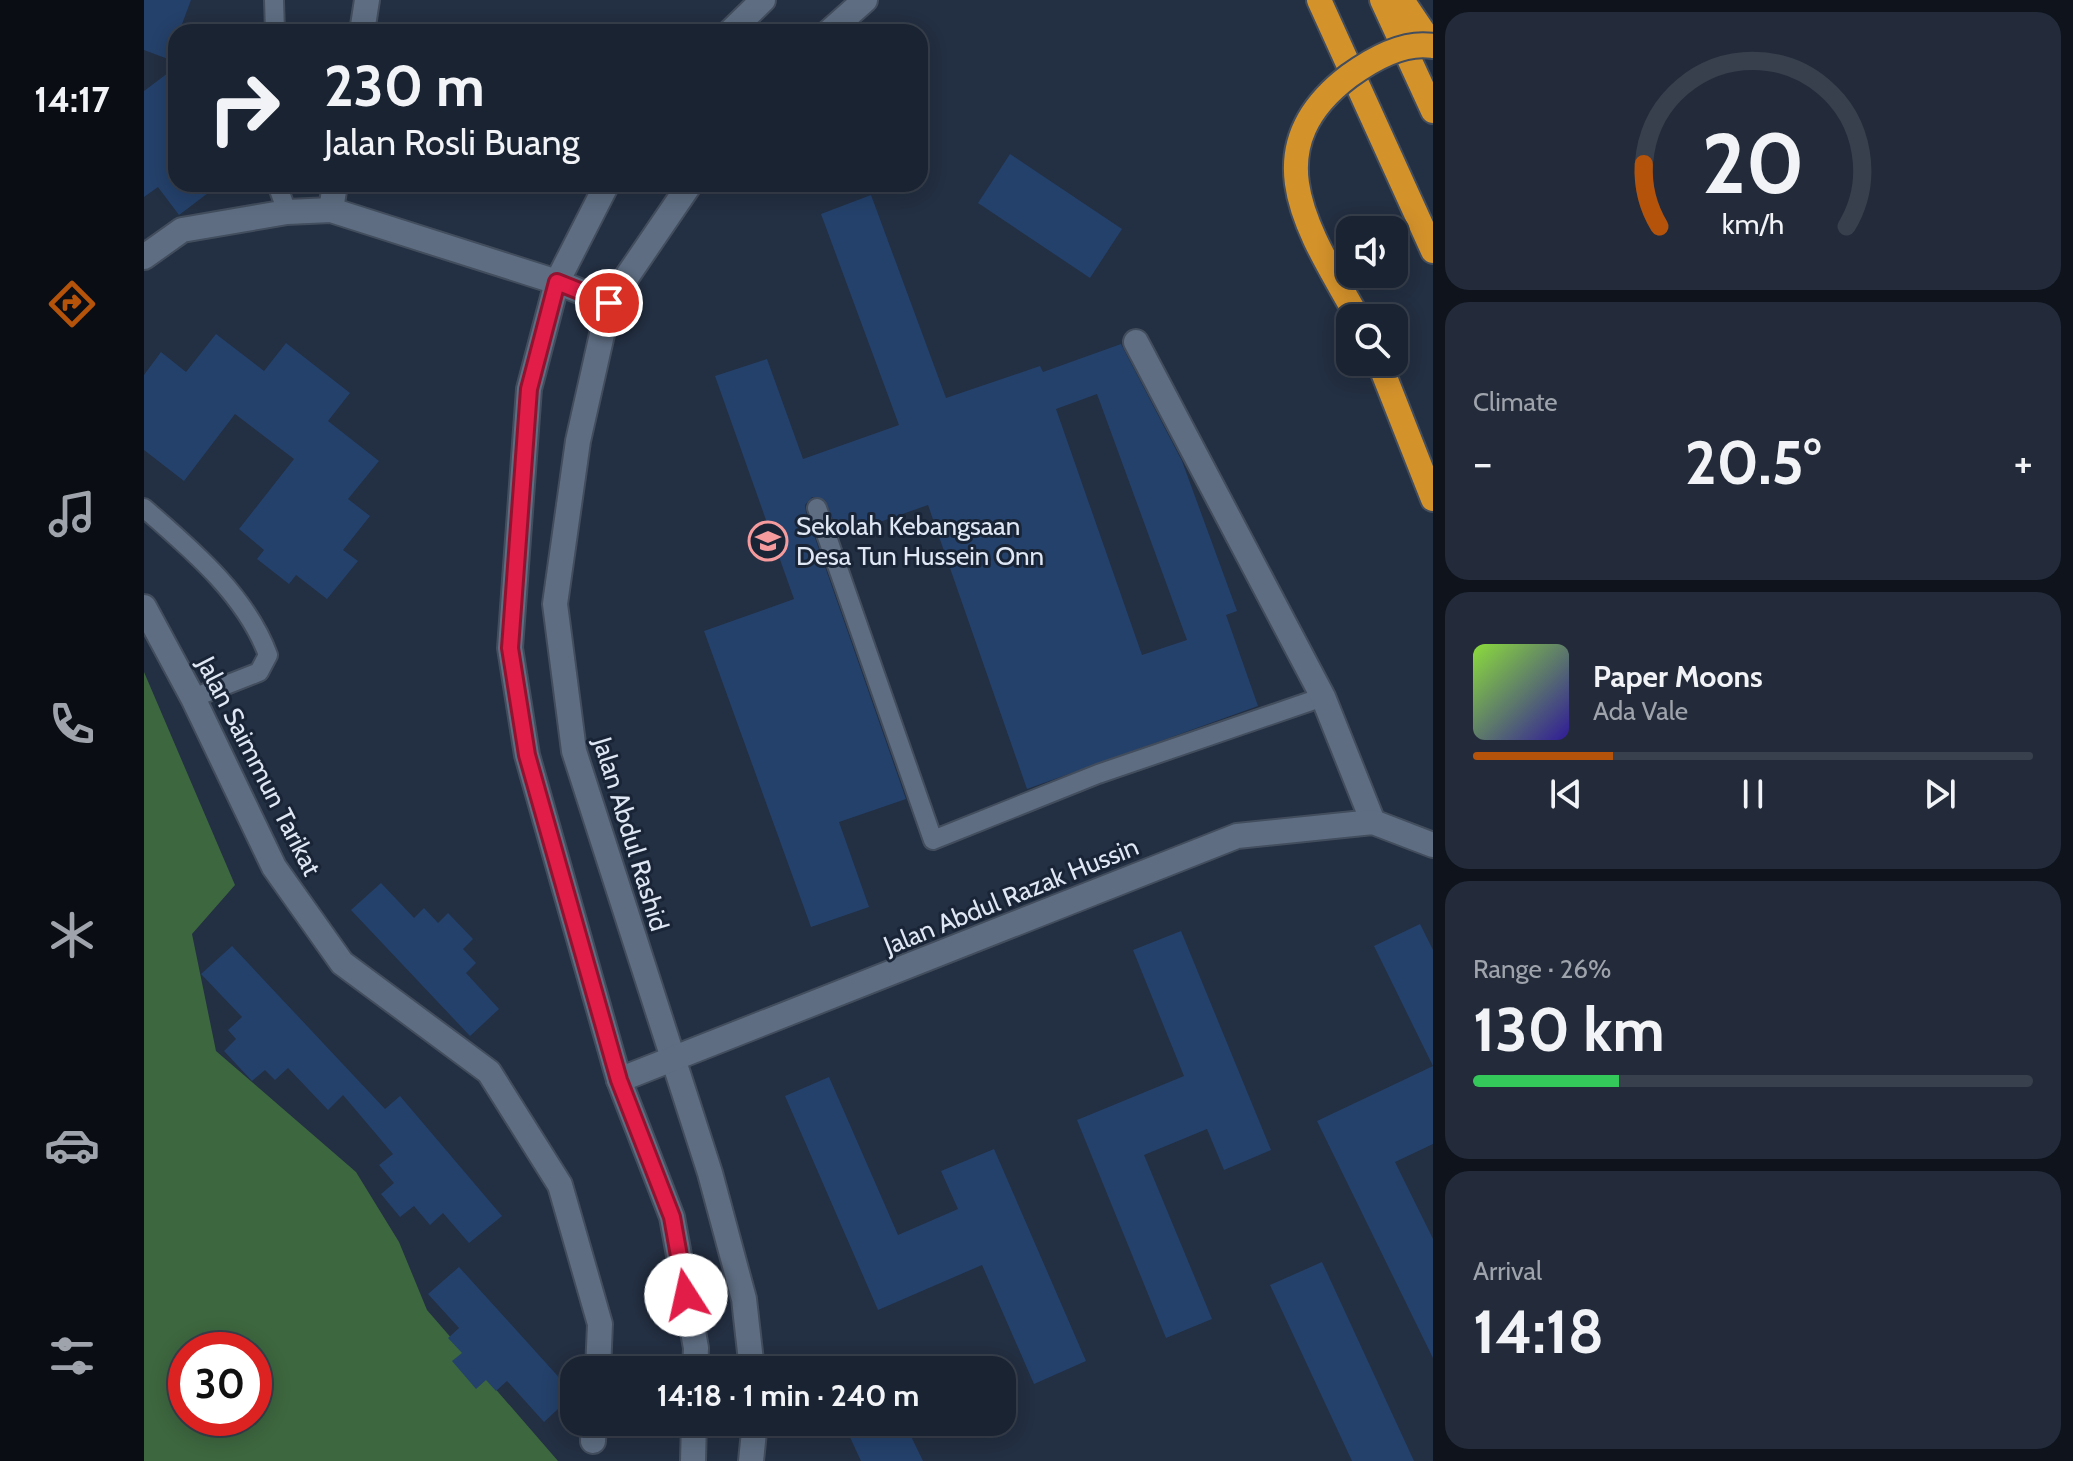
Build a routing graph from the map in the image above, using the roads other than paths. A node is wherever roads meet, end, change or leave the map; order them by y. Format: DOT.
graph roads {
  1 [pos="274,0"];
  2 [pos="367,0"];
  3 [pos="763,0"];
  4 [pos="865,0"];
  5 [pos="1319,0"];
  6 [pos="1382,0"];
  7 [pos="1402,0"];
  8 [pos="275,24"];
  9 [pos="363,24"];
  10 [pos="738,24"];
  11 [pos="838,24"];
  12 [pos="1433,46"];
  13 [pos="1433,111"];
  14 [pos="280,192"];
  15 [pos="334,192"];
  16 [pos="596,192"];
  17 [pos="685,192"];
  18 [pos="331,210"];
  19 [pos="287,212"];
  20 [pos="1433,251"];
  21 [pos="144,257"];
  22 [pos="557,282"];
  23 [pos="609,303"];
  24 [pos="1350,304"];
  25 [pos="1136,342"];
  26 [pos="1386,376"];
  27 [pos="1389,376"];
  28 [pos="1433,452"];
  29 [pos="1433,499"];
  30 [pos="144,508"];
  31 [pos="817,508"];
  32 [pos="144,607"];
  33 [pos="1323,697"];
  34 [pos="193,698"];
  35 [pos="1373,822"];
  36 [pos="1433,845"];
  37 [pos="671,1060"];
  38 [pos="619,1080"];
  39 [pos="599,1356"];
  40 [pos="696,1356"];
  41 [pos="750,1356"];
  42 [pos="694,1436"];
  43 [pos="754,1436"];
  44 [pos="693,1461"];
  45 [pos="751,1461"];
  1 -- 8 [label="lane"];
  2 -- 9 [label="street"];
  3 -- 10 [label="street"];
  4 -- 11 [label="street"];
  5 -- 20 [label="highway"];
  6 -- 13 [label="highway"];
  7 -- 12 [label="highway"];
  12 -- 24 [label="highway, bridge"];
  14 -- 19 [label="lane"];
  15 -- 18 [label="street"];
  16 -- 22 [label="street"];
  17 -- 23 [label="street, Jalan Abdul Rashid"];
  18 -- 19 [label="street"];
  18 -- 22 [label="street"];
  19 -- 21 [label="street"];
  22 -- 23 [label="street"];
  22 -- 38 [label="street"];
  23 -- 37 [label="street, Jalan Abdul Rashid"];
  25 -- 33 [label="street"];
  26 -- 29 [label="highway"];
  27 -- 28 [label="highway"];
  30 -- 34 [label="lane"];
  31 -- 33 [label="lane"];
  32 -- 34 [label="street, Jalan Saimmun Tarikat"];
  33 -- 35 [label="street"];
  34 -- 39 [label="street, Jalan Saimmun Tarikat"];
  35 -- 36 [label="street, Jalan Abdul Razak Hussin"];
  35 -- 37 [label="street, Jalan Abdul Razak Hussin"];
  37 -- 38 [label="street, Jalan Abdul Razak Hussin"];
  37 -- 41 [label="street, Jalan Abdul Rashid"];
  38 -- 40 [label="street"];
  42 -- 44 [label="street"];
  43 -- 45 [label="street"];
}
